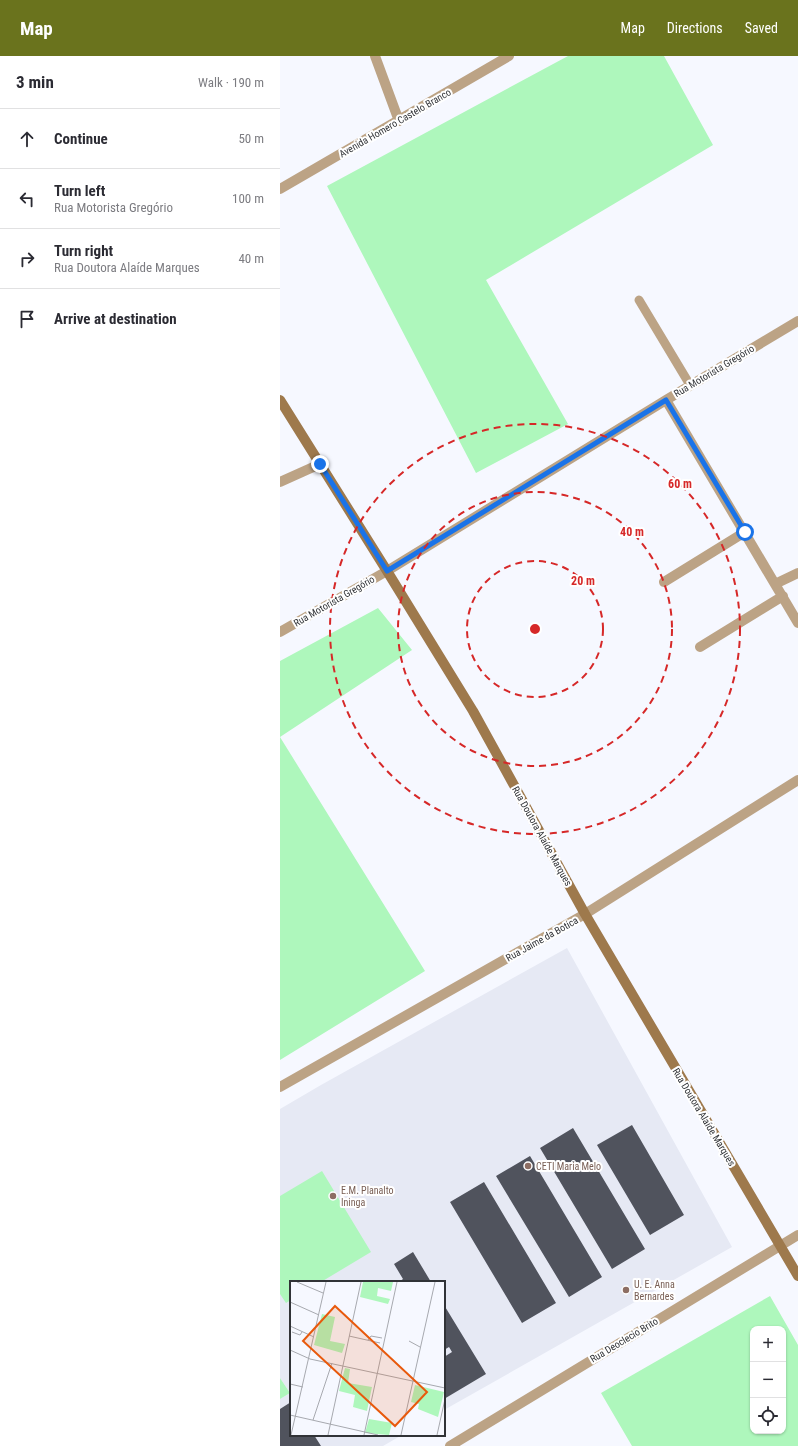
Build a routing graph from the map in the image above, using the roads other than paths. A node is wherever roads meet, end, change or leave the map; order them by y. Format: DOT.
graph roads {
  1 [pos="375,56"];
  2 [pos="509,56"];
  3 [pos="399,121"];
  4 [pos="280,189"];
  5 [pos="639,300"];
  6 [pos="798,321"];
  7 [pos="690,386"];
  8 [pos="280,400"];
  9 [pos="666,400"];
  10 [pos="320,464"];
  11 [pos="280,482"];
  12 [pos="745,532"];
  13 [pos="387,571"];
  14 [pos="798,573"];
  15 [pos="664,582"];
  16 [pos="775,584"];
  17 [pos="782,596"];
  18 [pos="798,623"];
  19 [pos="280,632"];
  20 [pos="700,647"];
  21 [pos="798,780"];
  22 [pos="585,914"];
  23 [pos="280,1087"];
  24 [pos="798,1235"];
  25 [pos="780,1245"];
  26 [pos="798,1276"];
  27 [pos="450,1446"];
  1 -- 3 [label="street"];
  2 -- 3 [label="street, Avenida Homero Castelo Branco"];
  3 -- 4 [label="street, Avenida Homero Castelo Branco"];
  5 -- 7 [label="lane"];
  6 -- 7 [label="street, Rua Motorista Gregório"];
  7 -- 9 [label="street, Rua Motorista Gregório"];
  8 -- 10 [label="street, Rua Doutora Alaíde Marques"];
  9 -- 12 [label="street"];
  9 -- 13 [label="street, Rua Motorista Gregório"];
  10 -- 11 [label="street"];
  10 -- 13 [label="street, Rua Doutora Alaíde Marques"];
  12 -- 15 [label="street"];
  12 -- 16 [label="street"];
  13 -- 19 [label="street, Rua Motorista Gregório"];
  13 -- 22 [label="street, Rua Doutora Alaíde Marques"];
  14 -- 16 [label="street"];
  16 -- 17 [label="street"];
  17 -- 18 [label="street"];
  17 -- 20 [label="street"];
  21 -- 22 [label="street, Rua Jaime da Botica"];
  22 -- 23 [label="street, Rua Jaime da Botica"];
  22 -- 25 [label="street, Rua Doutora Alaíde Marques"];
  24 -- 25 [label="street, Rua Deoclecio Brito"];
  25 -- 26 [label="street, Rua Doutora Alaíde Marques"];
  25 -- 27 [label="street, Rua Deoclecio Brito"];
}
